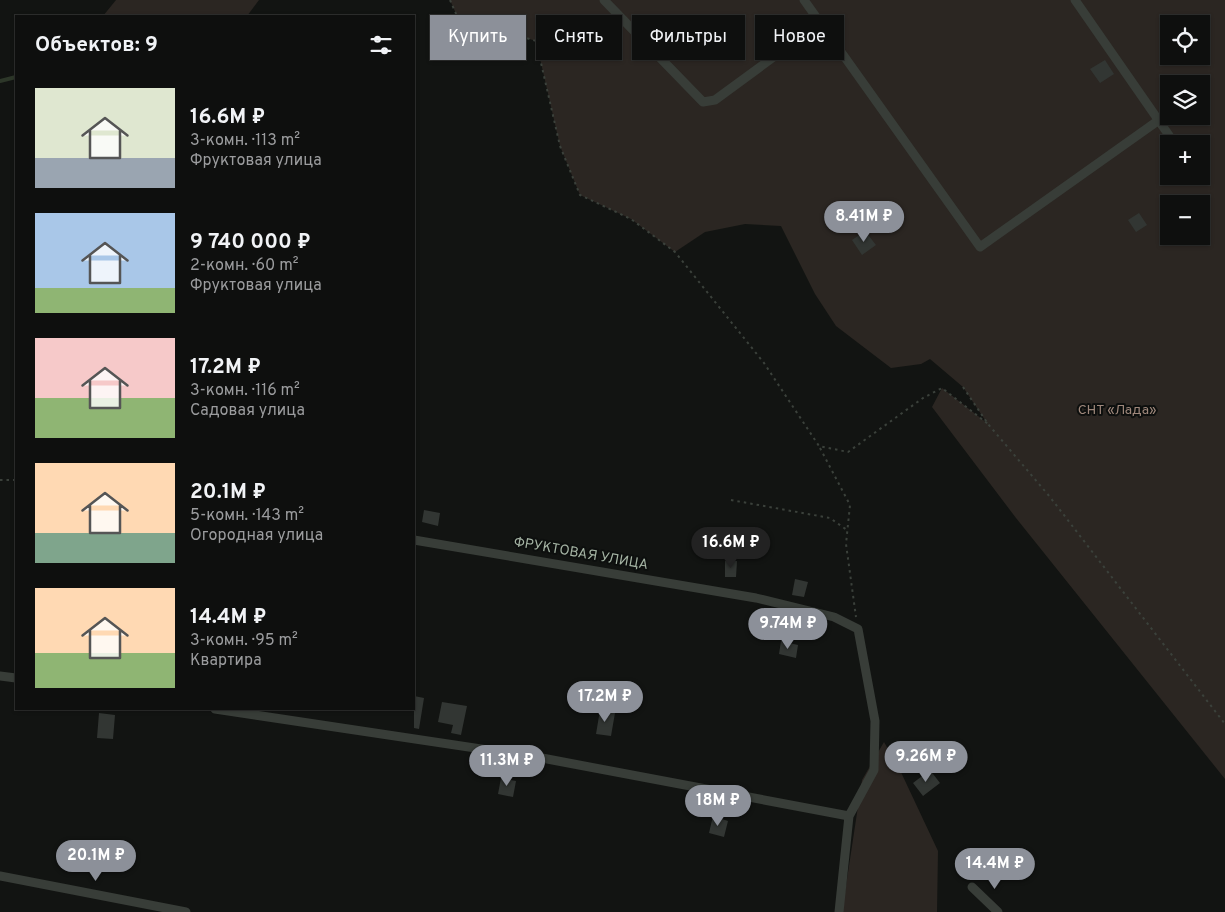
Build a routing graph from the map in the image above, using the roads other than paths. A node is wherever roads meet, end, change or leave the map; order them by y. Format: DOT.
graph roads {
  1 [pos="604,0"];
  2 [pos="804,0"];
  3 [pos="1075,0"];
  4 [pos="814,15"];
  5 [pos="844,57"];
  6 [pos="770,60"];
  7 [pos="1159,120"];
  8 [pos="1169,135"];
  9 [pos="415,540"];
  10 [pos="0,676"];
  11 [pos="15,678"];
  12 [pos="222,710"];
  13 [pos="849,816"];
  14 [pos="0,876"];
  15 [pos="972,886"];
  16 [pos="186,912"];
  17 [pos="839,912"];
  18 [pos="998,912"];
  1 -- 6 [label="street"];
  2 -- 4 [label="street"];
  3 -- 7 [label="street"];
  5 -- 7 [label="street"];
  7 -- 8 [label="street"];
  9 -- 13 [label="street, ФРУКТОВАЯ УЛИЦА"];
  10 -- 11 [label="street"];
  12 -- 13 [label="street"];
  13 -- 17 [label="street"];
  14 -- 16 [label="street"];
  15 -- 18 [label="street"];
}
